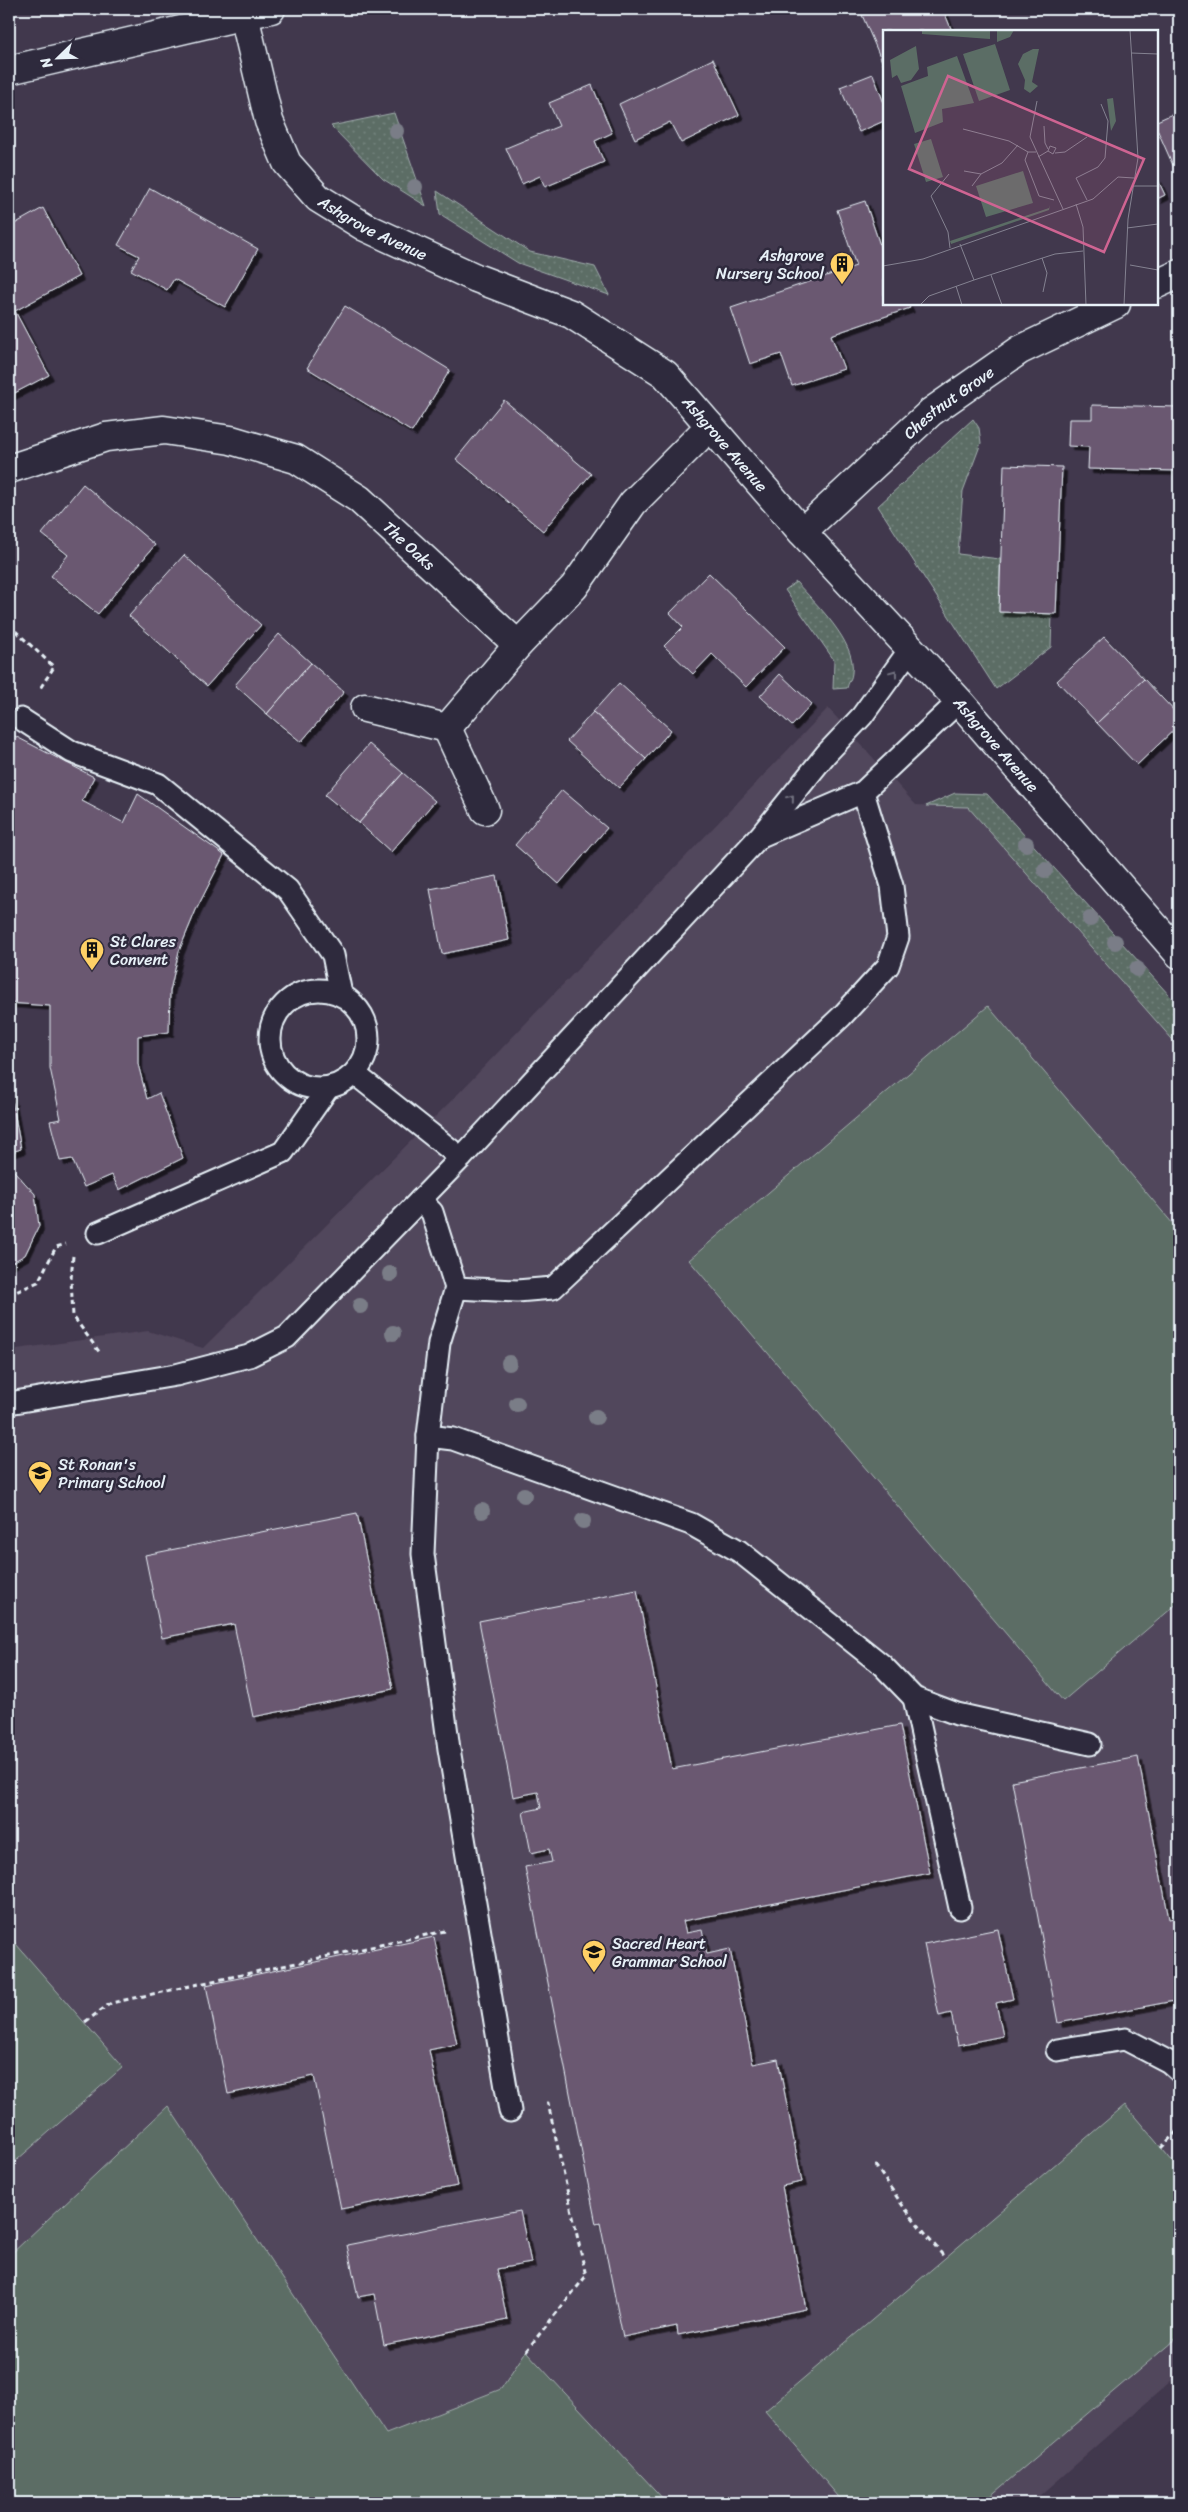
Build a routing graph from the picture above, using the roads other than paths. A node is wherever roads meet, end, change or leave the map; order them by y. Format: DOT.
graph roads {
  1 [pos="271,9"];
  2 [pos="244,15"];
  3 [pos="9,70"];
  4 [pos="1179,274"];
  5 [pos="1158,284"];
  6 [pos="1114,305"];
  7 [pos="710,426"];
  8 [pos="9,469"];
  9 [pos="802,532"];
  10 [pos="518,645"];
  11 [pos="911,648"];
  12 [pos="959,701"];
  13 [pos="365,708"];
  14 [pos="21,719"];
  15 [pos="447,728"];
  16 [pos="863,792"];
  17 [pos="486,810"];
  18 [pos="760,836"];
  19 [pos="1179,954"];
  20 [pos="341,994"];
  21 [pos="355,1074"];
  22 [pos="328,1088"];
  23 [pos="461,1158"];
  24 [pos="420,1200"];
  25 [pos="98,1233"];
  26 [pos="456,1288"];
  27 [pos="9,1403"];
  28 [pos="428,1436"];
  29 [pos="914,1698"];
  30 [pos="1090,1744"];
  31 [pos="960,1908"];
  32 [pos="1057,2050"];
  33 [pos="1179,2071"];
  34 [pos="510,2111"];
  1 -- 2 [label="street"];
  2 -- 3 [label="street"];
  2 -- 7 [label="street, Ashgrove Avenue"];
  4 -- 5 [label="street"];
  6 -- 9 [label="street, Chestnut Grove"];
  7 -- 9 [label="street, Ashgrove Avenue"];
  7 -- 10 [label="street"];
  8 -- 10 [label="street, The Oaks"];
  9 -- 11 [label="street, Ashgrove Avenue"];
  10 -- 15 [label="street"];
  11 -- 12 [label="street, Ashgrove Avenue"];
  18 -- 11 [label="lane, one-way"];
  12 -- 16 [label="lane"];
  12 -- 19 [label="street, Ashgrove Avenue"];
  13 -- 15 [label="street"];
  14 -- 20 [label="lane"];
  15 -- 17 [label="street"];
  16 -- 18 [label="lane"];
  16 -- 26 [label="lane"];
  18 -- 23 [label="lane"];
  20 -- 21 [label="lane"];
  20 -- 22 [label="lane"];
  21 -- 22 [label="lane"];
  21 -- 23 [label="lane"];
  22 -- 25 [label="lane"];
  23 -- 24 [label="lane"];
  24 -- 26 [label="lane"];
  24 -- 27 [label="lane"];
  26 -- 28 [label="lane"];
  28 -- 29 [label="lane"];
  28 -- 34 [label="lane"];
  29 -- 30 [label="lane"];
  29 -- 31 [label="lane"];
  32 -- 33 [label="lane"];
}
